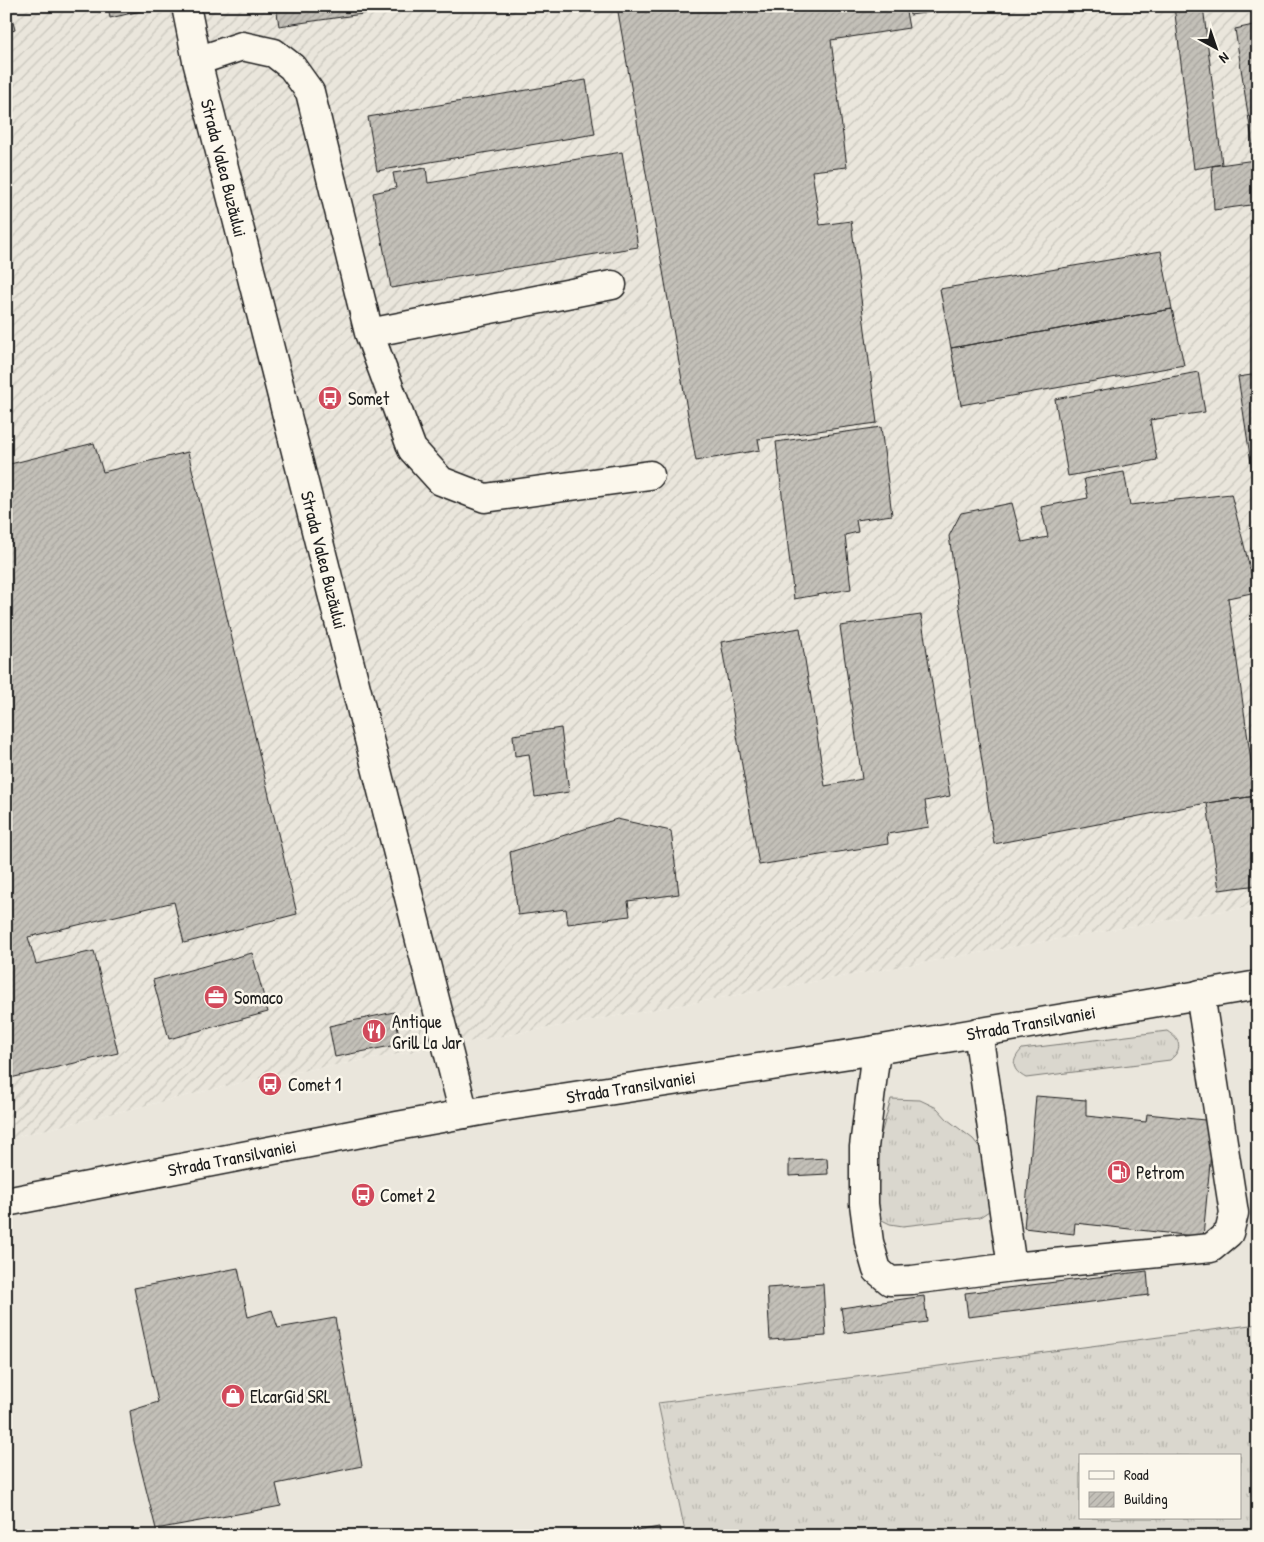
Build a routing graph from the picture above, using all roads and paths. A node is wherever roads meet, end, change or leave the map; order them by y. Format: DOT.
graph roads {
  1 [pos="186,6"];
  2 [pos="197,60"];
  3 [pos="612,285"];
  4 [pos="369,333"];
  5 [pos="650,474"];
  6 [pos="1258,985"];
  7 [pos="1200,994"];
  8 [pos="978,1032"];
  9 [pos="876,1050"];
  10 [pos="464,1114"];
  11 [pos="6,1202"];
  12 [pos="1012,1267"];
  1 -- 2 [label="main road, Strada Valea Buzăului"];
  2 -- 4 [label="main road"];
  2 -- 10 [label="main road, Strada Valea Buzăului"];
  3 -- 4 [label="main road"];
  4 -- 5 [label="main road"];
  6 -- 7 [label="main road, Strada Transilvaniei"];
  7 -- 8 [label="main road, Strada Transilvaniei"];
  7 -- 12 [label="main road"];
  8 -- 9 [label="main road, Strada Transilvaniei"];
  8 -- 12 [label="main road"];
  9 -- 10 [label="main road, Strada Transilvaniei"];
  9 -- 12 [label="main road"];
  10 -- 11 [label="main road, Strada Transilvaniei"];
}
